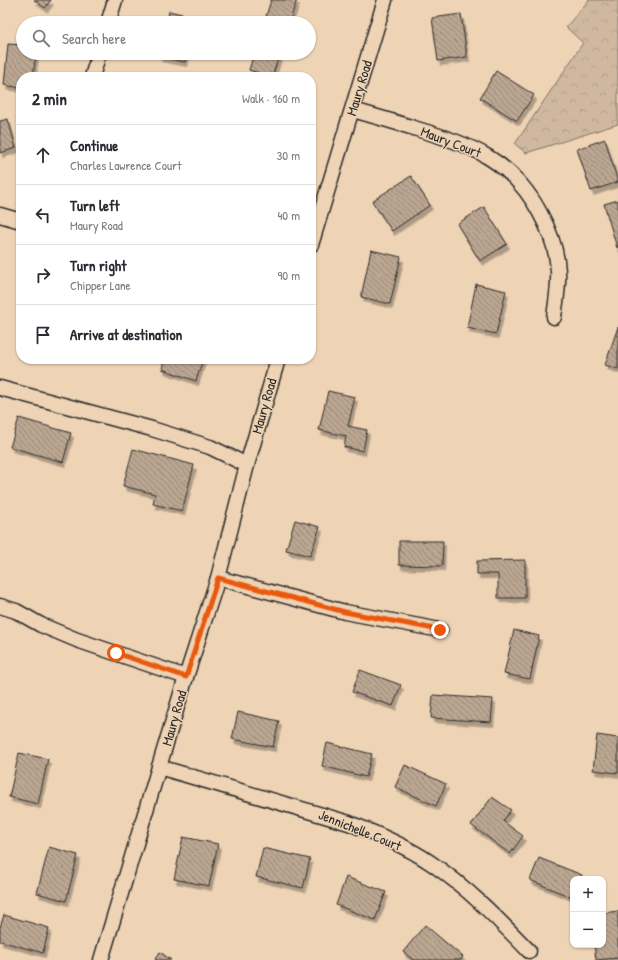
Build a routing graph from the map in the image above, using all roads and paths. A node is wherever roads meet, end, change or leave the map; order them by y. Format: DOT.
graph roads {
  1 [pos="115,0"];
  2 [pos="385,0"];
  3 [pos="110,16"];
  4 [pos="97,60"];
  5 [pos="93,72"];
  6 [pos="353,110"];
  7 [pos="0,215"];
  8 [pos="16,220"];
  9 [pos="316,229"];
  10 [pos="554,317"];
  11 [pos="277,364"];
  12 [pos="0,388"];
  13 [pos="247,465"];
  14 [pos="218,578"];
  15 [pos="0,606"];
  16 [pos="440,630"];
  17 [pos="186,677"];
  18 [pos="160,767"];
  19 [pos="529,951"];
  20 [pos="101,960"];
  1 -- 3 [label="street"];
  2 -- 6 [label="street, Maury Road"];
  4 -- 5 [label="street"];
  6 -- 9 [label="street, Maury Road"];
  6 -- 10 [label="street, Maury Court"];
  7 -- 8 [label="street"];
  11 -- 13 [label="street, Maury Road"];
  12 -- 13 [label="street"];
  13 -- 14 [label="street, Maury Road"];
  14 -- 16 [label="street"];
  14 -- 17 [label="street, Maury Road"];
  15 -- 17 [label="street"];
  17 -- 18 [label="street, Maury Road"];
  18 -- 19 [label="street, Jennichelle Court"];
  18 -- 20 [label="street, Maury Road"];
}
